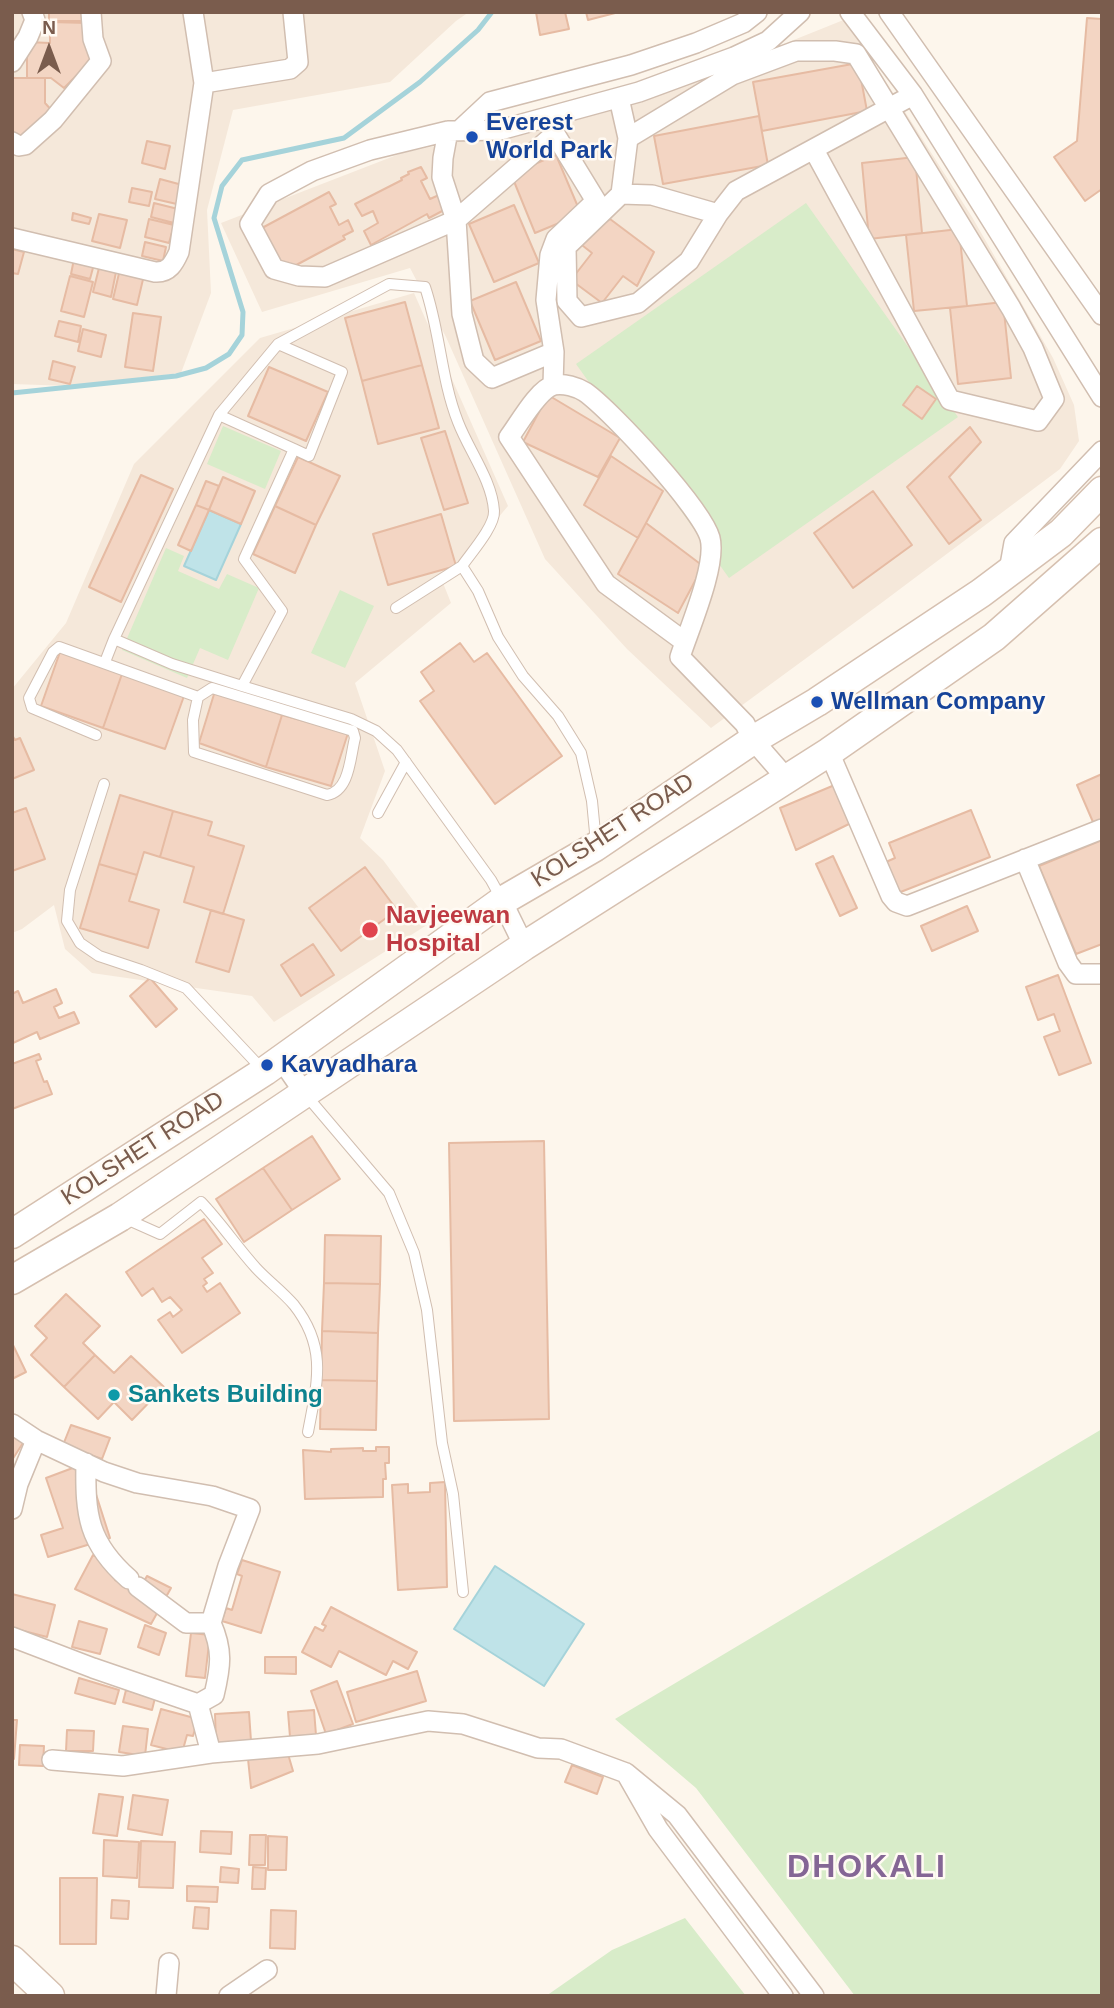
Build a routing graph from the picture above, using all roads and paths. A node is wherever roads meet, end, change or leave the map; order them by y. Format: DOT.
graph roads {
  1 [pos="32,12"];
  2 [pos="91,12"];
  3 [pos="193,12"];
  4 [pos="293,12"];
  5 [pos="757,12"];
  6 [pos="800,12"];
  7 [pos="850,12"];
  8 [pos="889,12"];
  9 [pos="12,62"];
  10 [pos="631,65"];
  11 [pos="204,83"];
  12 [pos="639,92"];
  13 [pos="913,95"];
  14 [pos="619,98"];
  15 [pos="889,108"];
  16 [pos="454,130"];
  17 [pos="628,138"];
  18 [pos="12,142"];
  19 [pos="814,150"];
  20 [pos="621,194"];
  21 [pos="718,214"];
  22 [pos="456,220"];
  23 [pos="12,238"];
  24 [pos="1102,315"];
  25 [pos="278,344"];
  26 [pos="554,352"];
  27 [pos="553,385"];
  28 [pos="1102,397"];
  29 [pos="219,415"];
  30 [pos="294,449"];
  31 [pos="1102,451"];
  32 [pos="1102,491"];
  33 [pos="1051,523"];
  34 [pos="1098,552"];
  35 [pos="462,566"];
  36 [pos="396,608"];
  37 [pos="114,639"];
  38 [pos="685,642"];
  39 [pos="105,662"];
  40 [pos="242,687"];
  41 [pos="198,697"];
  42 [pos="96,735"];
  43 [pos="753,740"];
  44 [pos="829,752"];
  45 [pos="405,762"];
  46 [pos="787,779"];
  47 [pos="104,784"];
  48 [pos="378,813"];
  49 [pos="1102,829"];
  50 [pos="595,846"];
  51 [pos="1025,859"];
  52 [pos="502,901"];
  53 [pos="524,946"];
  54 [pos="1102,974"];
  55 [pos="273,1065"];
  56 [pos="305,1094"];
  57 [pos="105,1172"];
  58 [pos="125,1213"];
  59 [pos="12,1234"];
  60 [pos="12,1280"];
  61 [pos="12,1424"];
  62 [pos="308,1432"];
  63 [pos="36,1440"];
  64 [pos="86,1462"];
  65 [pos="12,1509"];
  66 [pos="463,1592"];
  67 [pos="211,1623"];
  68 [pos="12,1637"];
  69 [pos="198,1704"];
  70 [pos="211,1753"];
  71 [pos="52,1760"];
  72 [pos="626,1773"];
  73 [pos="169,1963"];
  74 [pos="15,1968"];
  75 [pos="267,1970"];
  76 [pos="50,1996"];
  77 [pos="166,1996"];
  78 [pos="229,1996"];
  79 [pos="783,1996"];
  80 [pos="814,1996"];
  1 -- 9 [label="street"];
  2 -- 18 [label="street"];
  3 -- 11 [label="street"];
  4 -- 11 [label="street"];
  5 -- 10 [label="street"];
  6 -- 12 [label="street"];
  7 -- 13 [label="street"];
  8 -- 24 [label="street"];
  10 -- 12 [label="street"];
  10 -- 16 [label="street"];
  11 -- 23 [label="street"];
  12 -- 14 [label="street"];
  13 -- 15 [label="street"];
  13 -- 28 [label="street"];
  14 -- 16 [label="street"];
  14 -- 17 [label="street"];
  15 -- 17 [label="street"];
  15 -- 19 [label="street"];
  15 -- 19 [label="street"];
  16 -- 22 [label="street"];
  16 -- 22 [label="street"];
  17 -- 20 [label="street"];
  19 -- 21 [label="street"];
  20 -- 21 [label="street"];
  20 -- 21 [label="street"];
  22 -- 26 [label="street"];
  22 -- 26 [label="street"];
  25 -- 29 [label="lane"];
  25 -- 30 [label="lane"];
  25 -- 35 [label="lane"];
  26 -- 27 [label="street"];
  27 -- 38 [label="street"];
  27 -- 38 [label="street"];
  29 -- 30 [label="lane"];
  29 -- 37 [label="lane"];
  30 -- 40 [label="lane"];
  31 -- 33 [label="street"];
  32 -- 33 [label="street, KOLSHET ROAD"];
  33 -- 34 [label="street"];
  33 -- 43 [label="street, KOLSHET ROAD"];
  34 -- 44 [label="street, KOLSHET ROAD"];
  35 -- 36 [label="lane"];
  35 -- 50 [label="lane"];
  37 -- 39 [label="lane"];
  37 -- 40 [label="lane"];
  38 -- 43 [label="street"];
  39 -- 41 [label="lane"];
  39 -- 42 [label="lane"];
  40 -- 45 [label="lane"];
  41 -- 41 [label="lane"];
  43 -- 46 [label="street"];
  43 -- 50 [label="street, KOLSHET ROAD"];
  44 -- 46 [label="street, KOLSHET ROAD"];
  44 -- 51 [label="street"];
  45 -- 48 [label="lane"];
  45 -- 52 [label="lane"];
  46 -- 53 [label="street, KOLSHET ROAD"];
  47 -- 55 [label="lane"];
  49 -- 51 [label="street"];
  50 -- 52 [label="street, KOLSHET ROAD"];
  51 -- 54 [label="street"];
  52 -- 53 [label="street"];
  52 -- 55 [label="street, KOLSHET ROAD"];
  53 -- 56 [label="street, KOLSHET ROAD"];
  55 -- 56 [label="street"];
  55 -- 57 [label="street, KOLSHET ROAD"];
  56 -- 58 [label="street, KOLSHET ROAD"];
  56 -- 66 [label="lane"];
  57 -- 58 [label="street"];
  57 -- 59 [label="street, KOLSHET ROAD"];
  58 -- 60 [label="street, KOLSHET ROAD"];
  58 -- 62 [label="lane"];
  61 -- 63 [label="street"];
  63 -- 64 [label="street"];
  63 -- 65 [label="street"];
  64 -- 67 [label="street"];
  64 -- 67 [label="street"];
  67 -- 69 [label="street"];
  68 -- 69 [label="street"];
  69 -- 70 [label="street"];
  70 -- 71 [label="street"];
  70 -- 72 [label="street"];
  72 -- 79 [label="street"];
  72 -- 80 [label="street"];
  73 -- 77 [label="street"];
  74 -- 76 [label="street"];
  75 -- 78 [label="street"];
}
